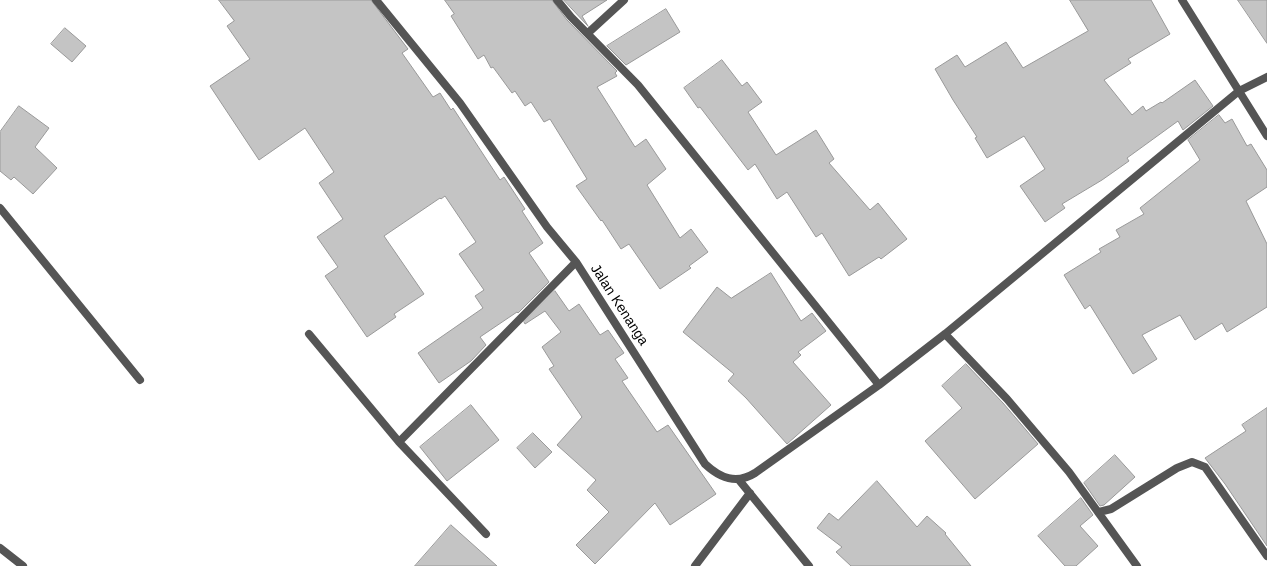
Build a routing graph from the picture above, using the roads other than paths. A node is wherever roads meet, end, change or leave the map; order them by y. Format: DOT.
graph roads {
  1 [pos="376,0"];
  2 [pos="557,0"];
  3 [pos="624,0"];
  4 [pos="1182,0"];
  5 [pos="588,33"];
  6 [pos="1267,77"];
  7 [pos="1239,91"];
  8 [pos="1267,136"];
  9 [pos="0,208"];
  10 [pos="576,262"];
  11 [pos="309,334"];
  12 [pos="946,334"];
  13 [pos="140,380"];
  14 [pos="879,385"];
  15 [pos="398,442"];
  16 [pos="739,480"];
  17 [pos="750,493"];
  18 [pos="1100,512"];
  19 [pos="486,534"];
  20 [pos="0,548"];
  21 [pos="1267,556"];
  22 [pos="23,566"];
  23 [pos="695,566"];
  24 [pos="809,566"];
  25 [pos="1137,566"];
  1 -- 10 [label="street, Jalan Kenanga"];
  2 -- 5 [label="street"];
  3 -- 5 [label="street"];
  4 -- 7 [label="street"];
  5 -- 14 [label="street"];
  6 -- 7 [label="street"];
  7 -- 8 [label="street"];
  7 -- 12 [label="street"];
  9 -- 13 [label="street"];
  10 -- 15 [label="street"];
  10 -- 16 [label="street, Jalan Kenanga"];
  11 -- 15 [label="street"];
  12 -- 14 [label="street"];
  12 -- 18 [label="street"];
  14 -- 16 [label="street"];
  15 -- 19 [label="street"];
  16 -- 17 [label="street"];
  17 -- 23 [label="street"];
  17 -- 24 [label="street"];
  18 -- 21 [label="street"];
  18 -- 25 [label="street"];
  20 -- 22 [label="street"];
}
